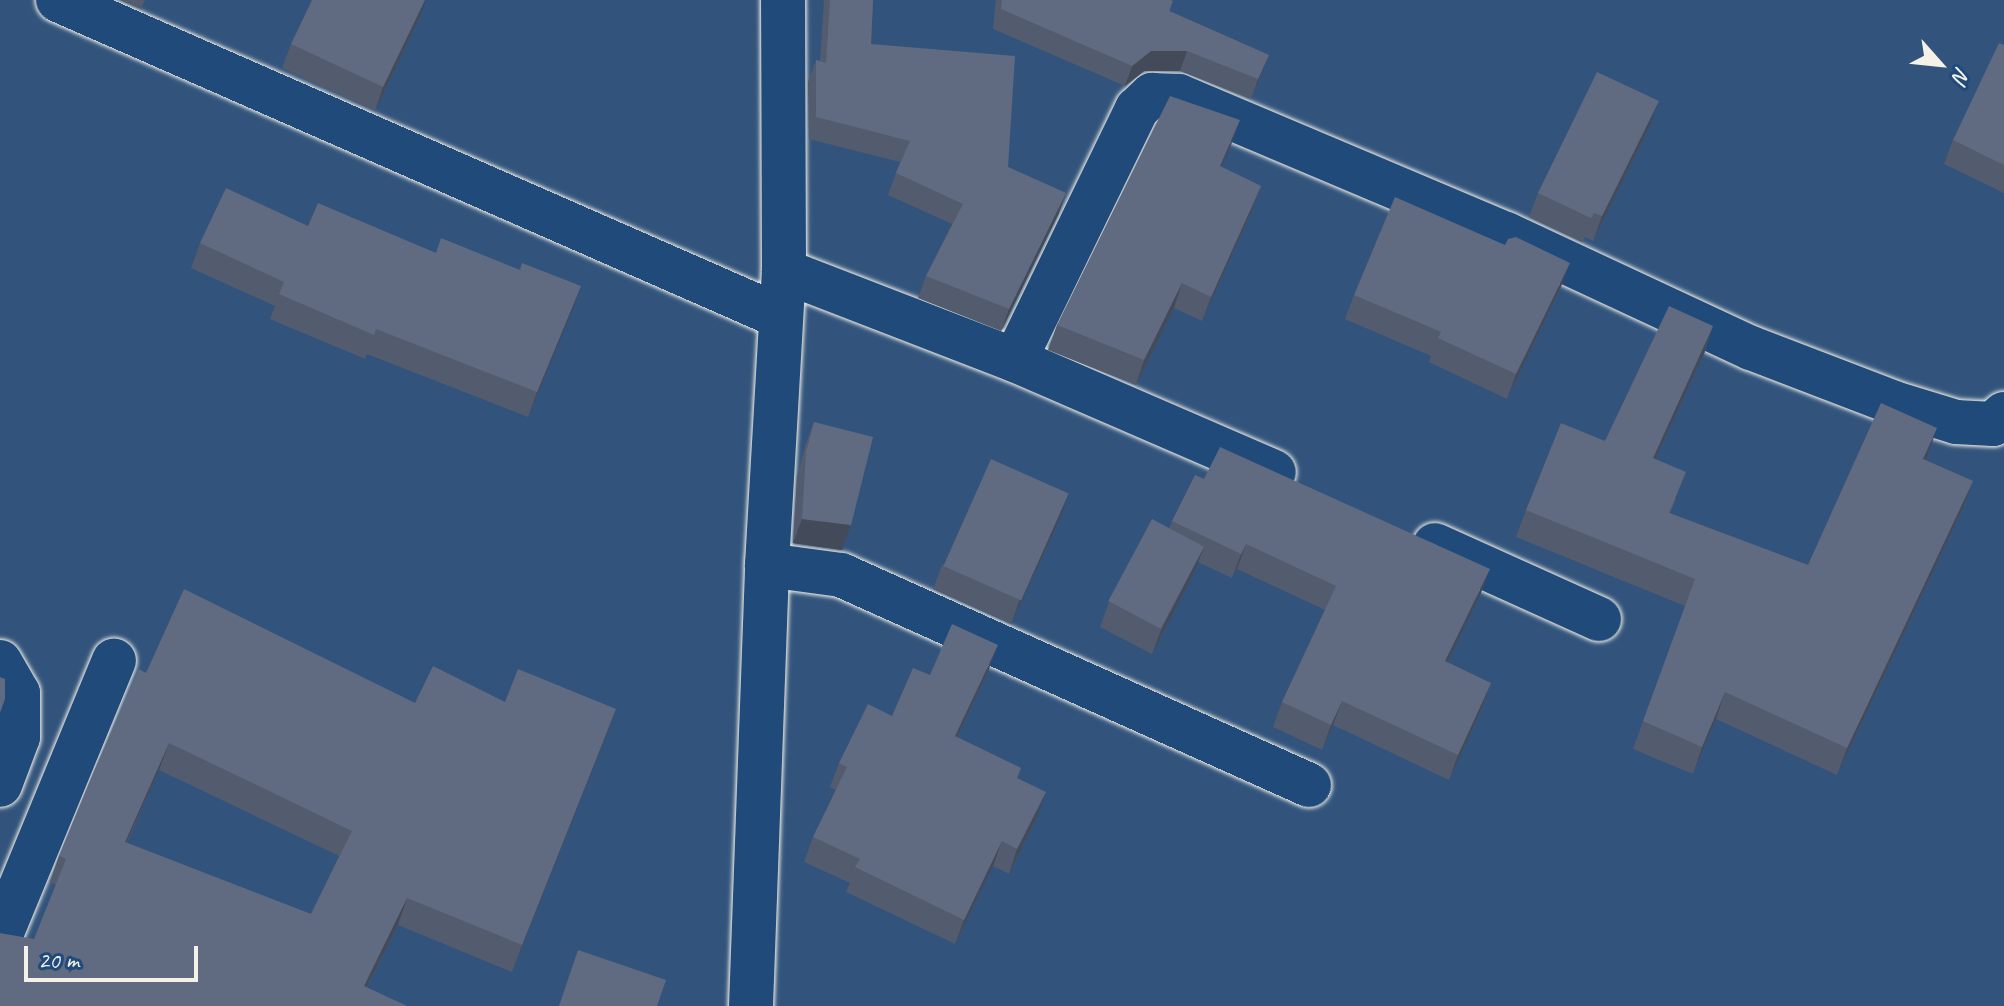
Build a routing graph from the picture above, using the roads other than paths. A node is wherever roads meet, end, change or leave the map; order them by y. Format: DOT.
graph roads {
  1 [pos="58,0"];
  2 [pos="783,0"];
  3 [pos="784,271"];
  4 [pos="779,316"];
  5 [pos="1015,360"];
  6 [pos="2004,414"];
  7 [pos="1313,489"];
  8 [pos="1399,528"];
  9 [pos="767,565"];
  10 [pos="1599,619"];
  11 [pos="114,661"];
  12 [pos="0,662"];
  13 [pos="0,785"];
  14 [pos="1309,785"];
  15 [pos="0,937"];
  16 [pos="751,1006"];
  1 -- 4 [label="street"];
  2 -- 3 [label="street"];
  3 -- 4 [label="street"];
  3 -- 5 [label="street"];
  4 -- 9 [label="street"];
  5 -- 6 [label="street"];
  5 -- 7 [label="street"];
  8 -- 10 [label="street"];
  9 -- 14 [label="street"];
  9 -- 16 [label="street"];
  11 -- 15 [label="street"];
  12 -- 13 [label="street"];
}
